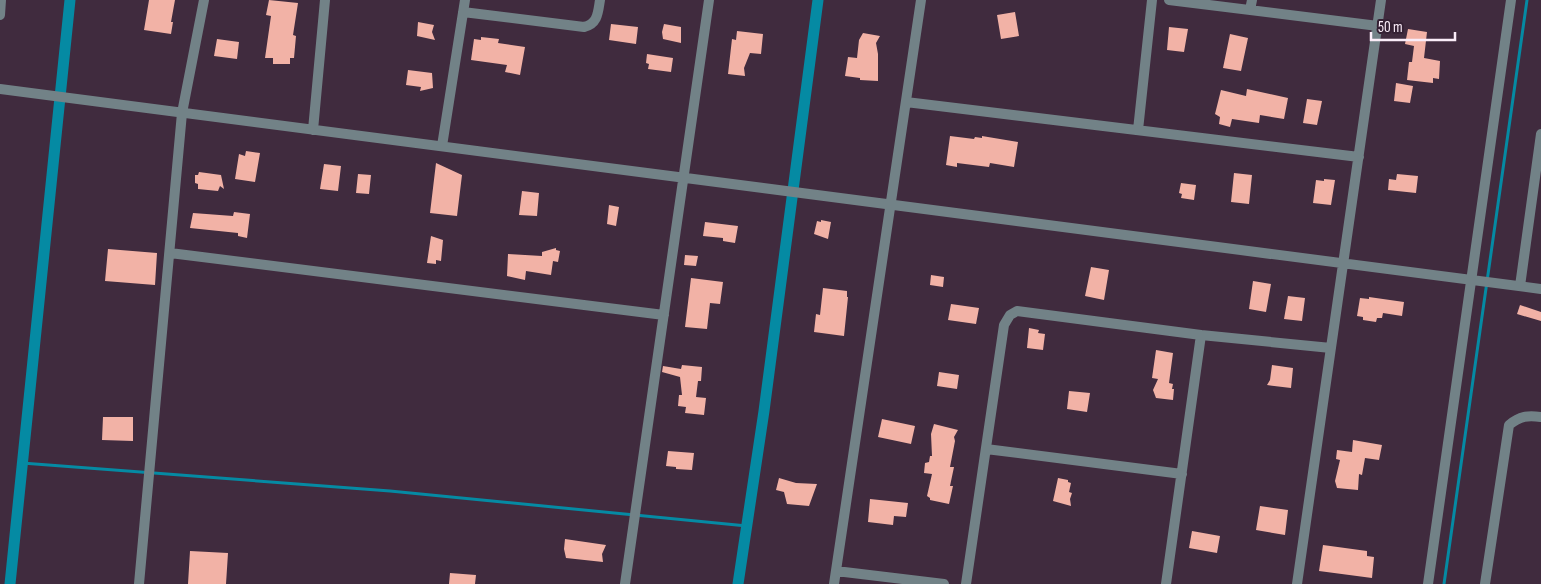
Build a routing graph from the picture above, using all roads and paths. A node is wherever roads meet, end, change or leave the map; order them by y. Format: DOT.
graph roads {
  1 [pos="2,0"];
  2 [pos="204,0"];
  3 [pos="325,0"];
  4 [pos="465,0"];
  5 [pos="600,0"];
  6 [pos="709,0"];
  7 [pos="921,0"];
  8 [pos="1152,0"];
  9 [pos="1169,0"];
  10 [pos="1381,0"];
  11 [pos="1511,0"];
  12 [pos="1251,5"];
  13 [pos="463,12"];
  14 [pos="0,15"];
  15 [pos="1378,26"];
  16 [pos="0,89"];
  17 [pos="906,102"];
  18 [pos="182,113"];
  19 [pos="313,130"];
  20 [pos="1138,130"];
  21 [pos="1541,134"];
  22 [pos="442,146"];
  23 [pos="1540,151"];
  24 [pos="1359,157"];
  25 [pos="684,179"];
  26 [pos="890,205"];
  27 [pos="170,253"];
  28 [pos="1343,264"];
  29 [pos="1471,280"];
  30 [pos="1520,286"];
  31 [pos="1541,289"];
  32 [pos="664,315"];
  33 [pos="1201,335"];
  34 [pos="1331,348"];
  35 [pos="1541,417"];
  36 [pos="986,449"];
  37 [pos="1182,474"];
  38 [pos="836,571"];
  39 [pos="139,584"];
  40 [pos="625,584"];
  41 [pos="834,584"];
  42 [pos="944,584"];
  43 [pos="966,584"];
  44 [pos="1166,584"];
  45 [pos="1297,584"];
  46 [pos="1428,584"];
  47 [pos="1486,584"];
  1 -- 14 [label="street"];
  2 -- 18 [label="street"];
  3 -- 19 [label="street"];
  4 -- 13 [label="street"];
  5 -- 13 [label="street"];
  6 -- 25 [label="street"];
  7 -- 17 [label="street"];
  8 -- 20 [label="street"];
  9 -- 12 [label="street"];
  10 -- 15 [label="street"];
  11 -- 29 [label="street"];
  12 -- 15 [label="street"];
  13 -- 22 [label="street"];
  15 -- 24 [label="street"];
  16 -- 18 [label="street"];
  17 -- 20 [label="street"];
  17 -- 26 [label="street"];
  18 -- 19 [label="street"];
  18 -- 27 [label="street"];
  19 -- 22 [label="street"];
  20 -- 24 [label="street"];
  21 -- 23 [label="street"];
  22 -- 25 [label="street"];
  23 -- 30 [label="street"];
  24 -- 28 [label="street"];
  25 -- 26 [label="street"];
  25 -- 32 [label="street"];
  26 -- 28 [label="street"];
  26 -- 38 [label="street"];
  27 -- 32 [label="street"];
  27 -- 39 [label="street"];
  28 -- 29 [label="street"];
  28 -- 34 [label="street"];
  29 -- 30 [label="street"];
  29 -- 46 [label="street"];
  30 -- 31 [label="street"];
  32 -- 40 [label="street"];
  33 -- 34 [label="street"];
  33 -- 36 [label="street"];
  33 -- 37 [label="street"];
  34 -- 45 [label="street"];
  35 -- 47 [label="street"];
  36 -- 37 [label="street"];
  36 -- 43 [label="street"];
  37 -- 44 [label="street"];
  38 -- 41 [label="street"];
  38 -- 42 [label="street"];
}
